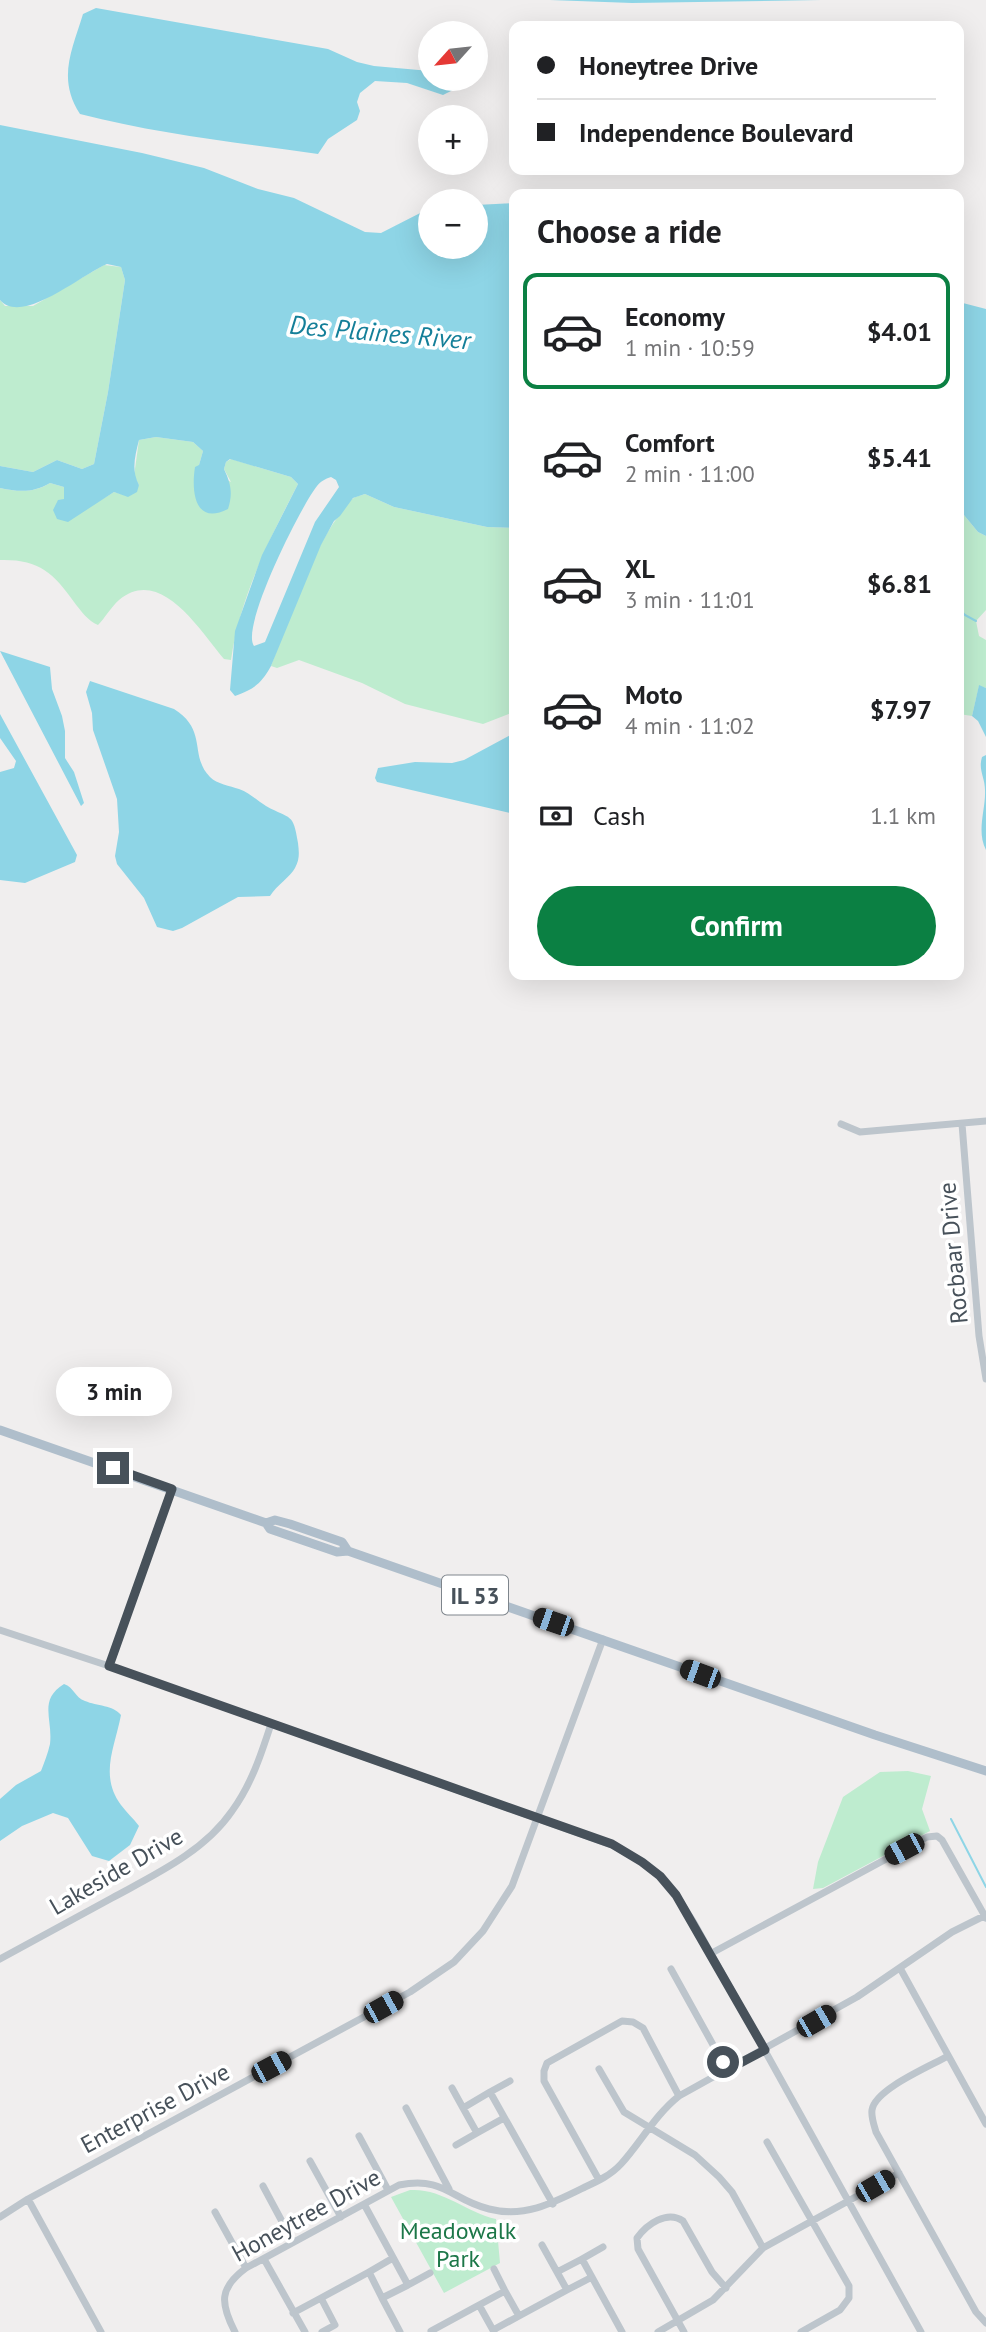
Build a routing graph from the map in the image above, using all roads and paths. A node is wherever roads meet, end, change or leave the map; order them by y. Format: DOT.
graph roads {
  1 [pos="986,1121"];
  2 [pos="841,1124"];
  3 [pos="961,1124"];
  4 [pos="986,1379"];
  5 [pos="0,1430"];
  6 [pos="172,1489"];
  7 [pos="0,1630"];
  8 [pos="603,1639"];
  9 [pos="109,1666"];
  10 [pos="271,1724"];
  11 [pos="986,1771"];
  12 [pos="537,1816"];
  13 [pos="986,1916"];
  14 [pos="710,1954"];
  15 [pos="0,1959"];
  16 [pos="900,1968"];
  17 [pos="671,1969"];
  18 [pos="765,2050"];
  19 [pos="948,2056"];
  20 [pos="599,2069"];
  21 [pos="727,2070"];
  22 [pos="510,2081"];
  23 [pos="453,2088"];
  24 [pos="490,2092"];
  25 [pos="679,2096"];
  26 [pos="406,2108"];
  27 [pos="463,2108"];
  28 [pos="505,2118"];
  29 [pos="986,2124"];
  30 [pos="649,2128"];
  31 [pos="477,2133"];
  32 [pos="359,2136"];
  33 [pos="767,2142"];
  34 [pos="456,2145"];
  35 [pos="310,2161"];
  36 [pos="899,2173"];
  37 [pos="599,2180"];
  38 [pos="263,2186"];
  39 [pos="388,2190"];
  40 [pos="449,2190"];
  41 [pos="28,2199"];
  42 [pos="849,2201"];
  43 [pos="363,2204"];
  44 [pos="553,2204"];
  45 [pos="215,2211"];
  46 [pos="0,2217"];
  47 [pos="341,2217"];
  48 [pos="812,2222"];
  49 [pos="293,2242"];
  50 [pos="542,2245"];
  51 [pos="603,2247"];
  52 [pos="763,2248"];
  53 [pos="393,2258"];
  54 [pos="264,2259"];
  55 [pos="582,2259"];
  56 [pos="246,2268"];
  57 [pos="494,2269"];
  58 [pos="369,2272"];
  59 [pos="430,2273"];
  60 [pos="557,2273"];
  61 [pos="592,2277"];
  62 [pos="408,2285"];
  63 [pos="726,2288"];
  64 [pos="567,2290"];
  65 [pos="505,2291"];
  66 [pos="321,2298"];
  67 [pos="382,2298"];
  68 [pos="479,2305"];
  69 [pos="293,2313"];
  70 [pos="519,2316"];
  71 [pos="678,2321"];
  72 [pos="986,2323"];
  73 [pos="337,2328"];
  74 [pos="494,2331"];
  75 [pos="101,2332"];
  76 [pos="235,2332"];
  77 [pos="304,2332"];
  78 [pos="322,2332"];
  79 [pos="400,2332"];
  80 [pos="430,2332"];
  81 [pos="622,2332"];
  82 [pos="659,2332"];
  83 [pos="684,2332"];
  84 [pos="801,2332"];
  85 [pos="921,2332"];
  1 -- 3 [label="street"];
  2 -- 3 [label="street"];
  3 -- 4 [label="street, Rocbaar Drive"];
  5 -- 6 [label="main road, IL 53"];
  6 -- 8 [label="main road, IL 53"];
  6 -- 9 [label="street"];
  7 -- 9 [label="street"];
  8 -- 11 [label="main road, IL 53"];
  8 -- 12 [label="street, Enterprise Drive"];
  9 -- 10 [label="street"];
  10 -- 12 [label="street"];
  10 -- 15 [label="street, Lakeside Drive"];
  12 -- 14 [label="street"];
  12 -- 41 [label="street, Enterprise Drive"];
  13 -- 14 [label="street"];
  13 -- 16 [label="street, Honeytree Drive"];
  14 -- 18 [label="street"];
  16 -- 18 [label="street, Honeytree Drive"];
  16 -- 19 [label="street"];
  17 -- 21 [label="street"];
  18 -- 21 [label="street, Honeytree Drive"];
  18 -- 42 [label="street"];
  19 -- 29 [label="street"];
  19 -- 36 [label="street"];
  20 -- 30 [label="street"];
  21 -- 25 [label="street, Honeytree Drive"];
  22 -- 24 [label="street"];
  23 -- 27 [label="street"];
  24 -- 27 [label="street"];
  24 -- 28 [label="street"];
  25 -- 30 [label="street, Honeytree Drive"];
  25 -- 37 [label="street"];
  26 -- 40 [label="street"];
  27 -- 31 [label="street"];
  28 -- 31 [label="street"];
  28 -- 44 [label="street"];
  30 -- 37 [label="street, Honeytree Drive"];
  30 -- 52 [label="street"];
  31 -- 34 [label="street"];
  32 -- 39 [label="street"];
  33 -- 48 [label="street"];
  35 -- 47 [label="street"];
  36 -- 42 [label="street"];
  36 -- 72 [label="street"];
  37 -- 44 [label="street, Honeytree Drive"];
  38 -- 49 [label="street"];
  39 -- 40 [label="street, Honeytree Drive"];
  39 -- 43 [label="street, Honeytree Drive"];
  40 -- 44 [label="street, Honeytree Drive"];
  41 -- 46 [label="street, Enterprise Drive"];
  41 -- 75 [label="street"];
  42 -- 48 [label="street"];
  42 -- 85 [label="street"];
  43 -- 47 [label="street, Honeytree Drive"];
  43 -- 53 [label="street"];
  45 -- 56 [label="street"];
  47 -- 49 [label="street, Honeytree Drive"];
  48 -- 52 [label="street"];
  48 -- 84 [label="street"];
  49 -- 54 [label="street, Honeytree Drive"];
  50 -- 60 [label="street"];
  51 -- 55 [label="street"];
  52 -- 63 [label="street"];
  53 -- 58 [label="street"];
  53 -- 62 [label="street"];
  54 -- 56 [label="street, Honeytree Drive"];
  54 -- 69 [label="street"];
  55 -- 60 [label="street"];
  55 -- 61 [label="street"];
  56 -- 76 [label="street, Honeytree Drive"];
  57 -- 65 [label="street"];
  58 -- 66 [label="street"];
  58 -- 67 [label="street"];
  59 -- 62 [label="street"];
  60 -- 64 [label="street"];
  61 -- 64 [label="street"];
  61 -- 81 [label="street"];
  62 -- 67 [label="street"];
  63 -- 71 [label="street"];
  63 -- 71 [label="street"];
  64 -- 70 [label="street"];
  65 -- 68 [label="street"];
  65 -- 70 [label="street"];
  66 -- 69 [label="street"];
  66 -- 73 [label="street"];
  67 -- 79 [label="street"];
  68 -- 74 [label="street"];
  68 -- 80 [label="street"];
  69 -- 77 [label="street"];
  70 -- 74 [label="street"];
  71 -- 82 [label="street"];
  71 -- 83 [label="street"];
  73 -- 78 [label="street"];
}
